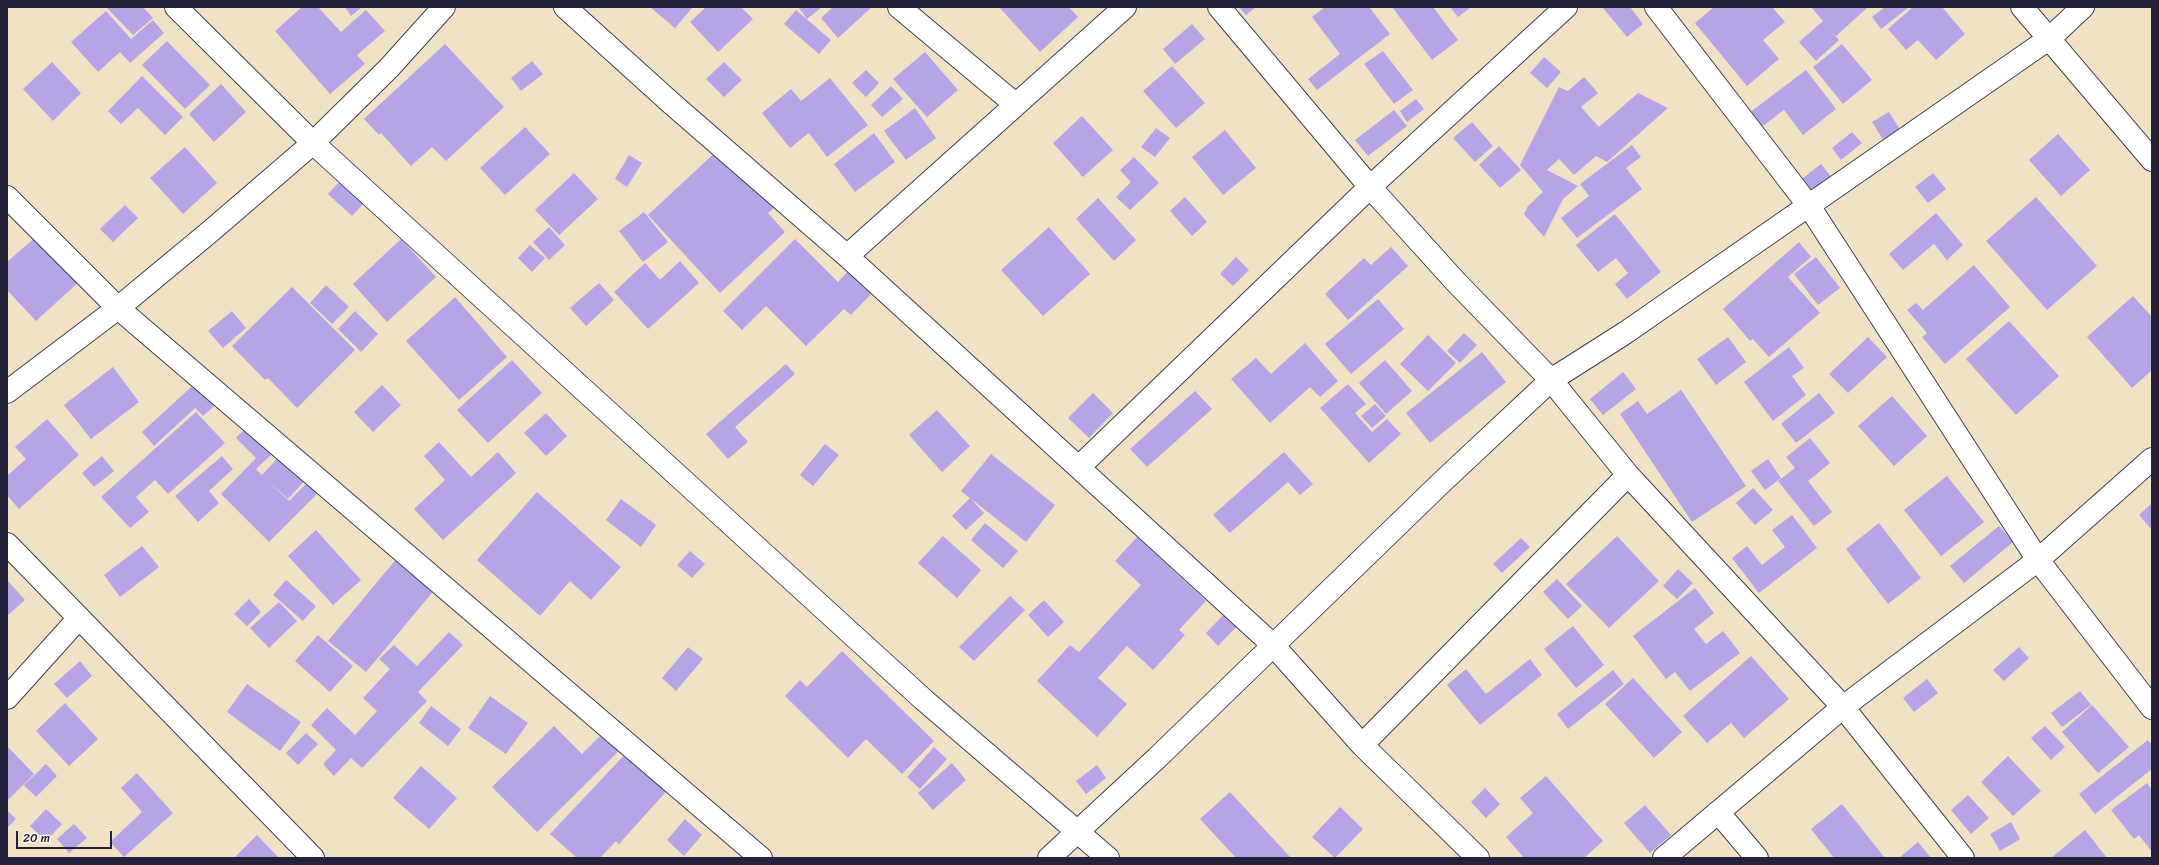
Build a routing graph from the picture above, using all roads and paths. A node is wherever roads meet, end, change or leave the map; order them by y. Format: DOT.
graph roads {
  1 [pos="176,7"];
  2 [pos="444,7"];
  3 [pos="566,7"];
  4 [pos="899,7"];
  5 [pos="1125,7"];
  6 [pos="1219,7"];
  7 [pos="1566,7"];
  8 [pos="1656,7"];
  9 [pos="2022,7"];
  10 [pos="2083,7"];
  11 [pos="2050,38"];
  12 [pos="1015,104"];
  13 [pos="313,143"];
  14 [pos="2152,160"];
  15 [pos="1370,187"];
  16 [pos="7,197"];
  17 [pos="1809,206"];
  18 [pos="847,256"];
  19 [pos="118,308"];
  20 [pos="1551,380"];
  21 [pos="7,392"];
  22 [pos="2152,459"];
  23 [pos="1079,467"];
  24 [pos="1628,474"];
  25 [pos="7,544"];
  26 [pos="2038,560"];
  27 [pos="79,618"];
  28 [pos="1273,645"];
  29 [pos="7,698"];
  30 [pos="1843,707"];
  31 [pos="2152,708"];
  32 [pos="1362,745"];
  33 [pos="1718,812"];
  34 [pos="1078,833"];
  35 [pos="313,858"];
  36 [pos="761,858"];
  37 [pos="1049,858"];
  38 [pos="1108,858"];
  39 [pos="1478,858"];
  40 [pos="1664,858"];
  41 [pos="1757,858"];
  42 [pos="1963,858"];
  1 -- 13 [label="street"];
  2 -- 13 [label="street"];
  3 -- 18 [label="street"];
  4 -- 12 [label="street"];
  5 -- 12 [label="street"];
  6 -- 15 [label="street"];
  7 -- 15 [label="street"];
  8 -- 17 [label="street"];
  9 -- 11 [label="street"];
  10 -- 11 [label="street"];
  11 -- 14 [label="street"];
  11 -- 17 [label="street"];
  12 -- 18 [label="street"];
  13 -- 19 [label="street"];
  13 -- 34 [label="street"];
  15 -- 20 [label="street"];
  15 -- 23 [label="street"];
  16 -- 19 [label="street"];
  17 -- 20 [label="street"];
  17 -- 26 [label="street"];
  18 -- 23 [label="street"];
  19 -- 21 [label="street"];
  19 -- 36 [label="street"];
  20 -- 24 [label="street"];
  20 -- 28 [label="street"];
  22 -- 26 [label="street"];
  23 -- 28 [label="street"];
  24 -- 30 [label="street"];
  24 -- 32 [label="street"];
  25 -- 27 [label="street"];
  26 -- 30 [label="street"];
  26 -- 31 [label="street"];
  27 -- 29 [label="street"];
  27 -- 35 [label="street"];
  28 -- 32 [label="street"];
  28 -- 34 [label="street"];
  30 -- 33 [label="street"];
  30 -- 42 [label="street"];
  32 -- 39 [label="street"];
  33 -- 40 [label="street"];
  33 -- 41 [label="street"];
  34 -- 37 [label="street"];
  34 -- 38 [label="street"];
}
